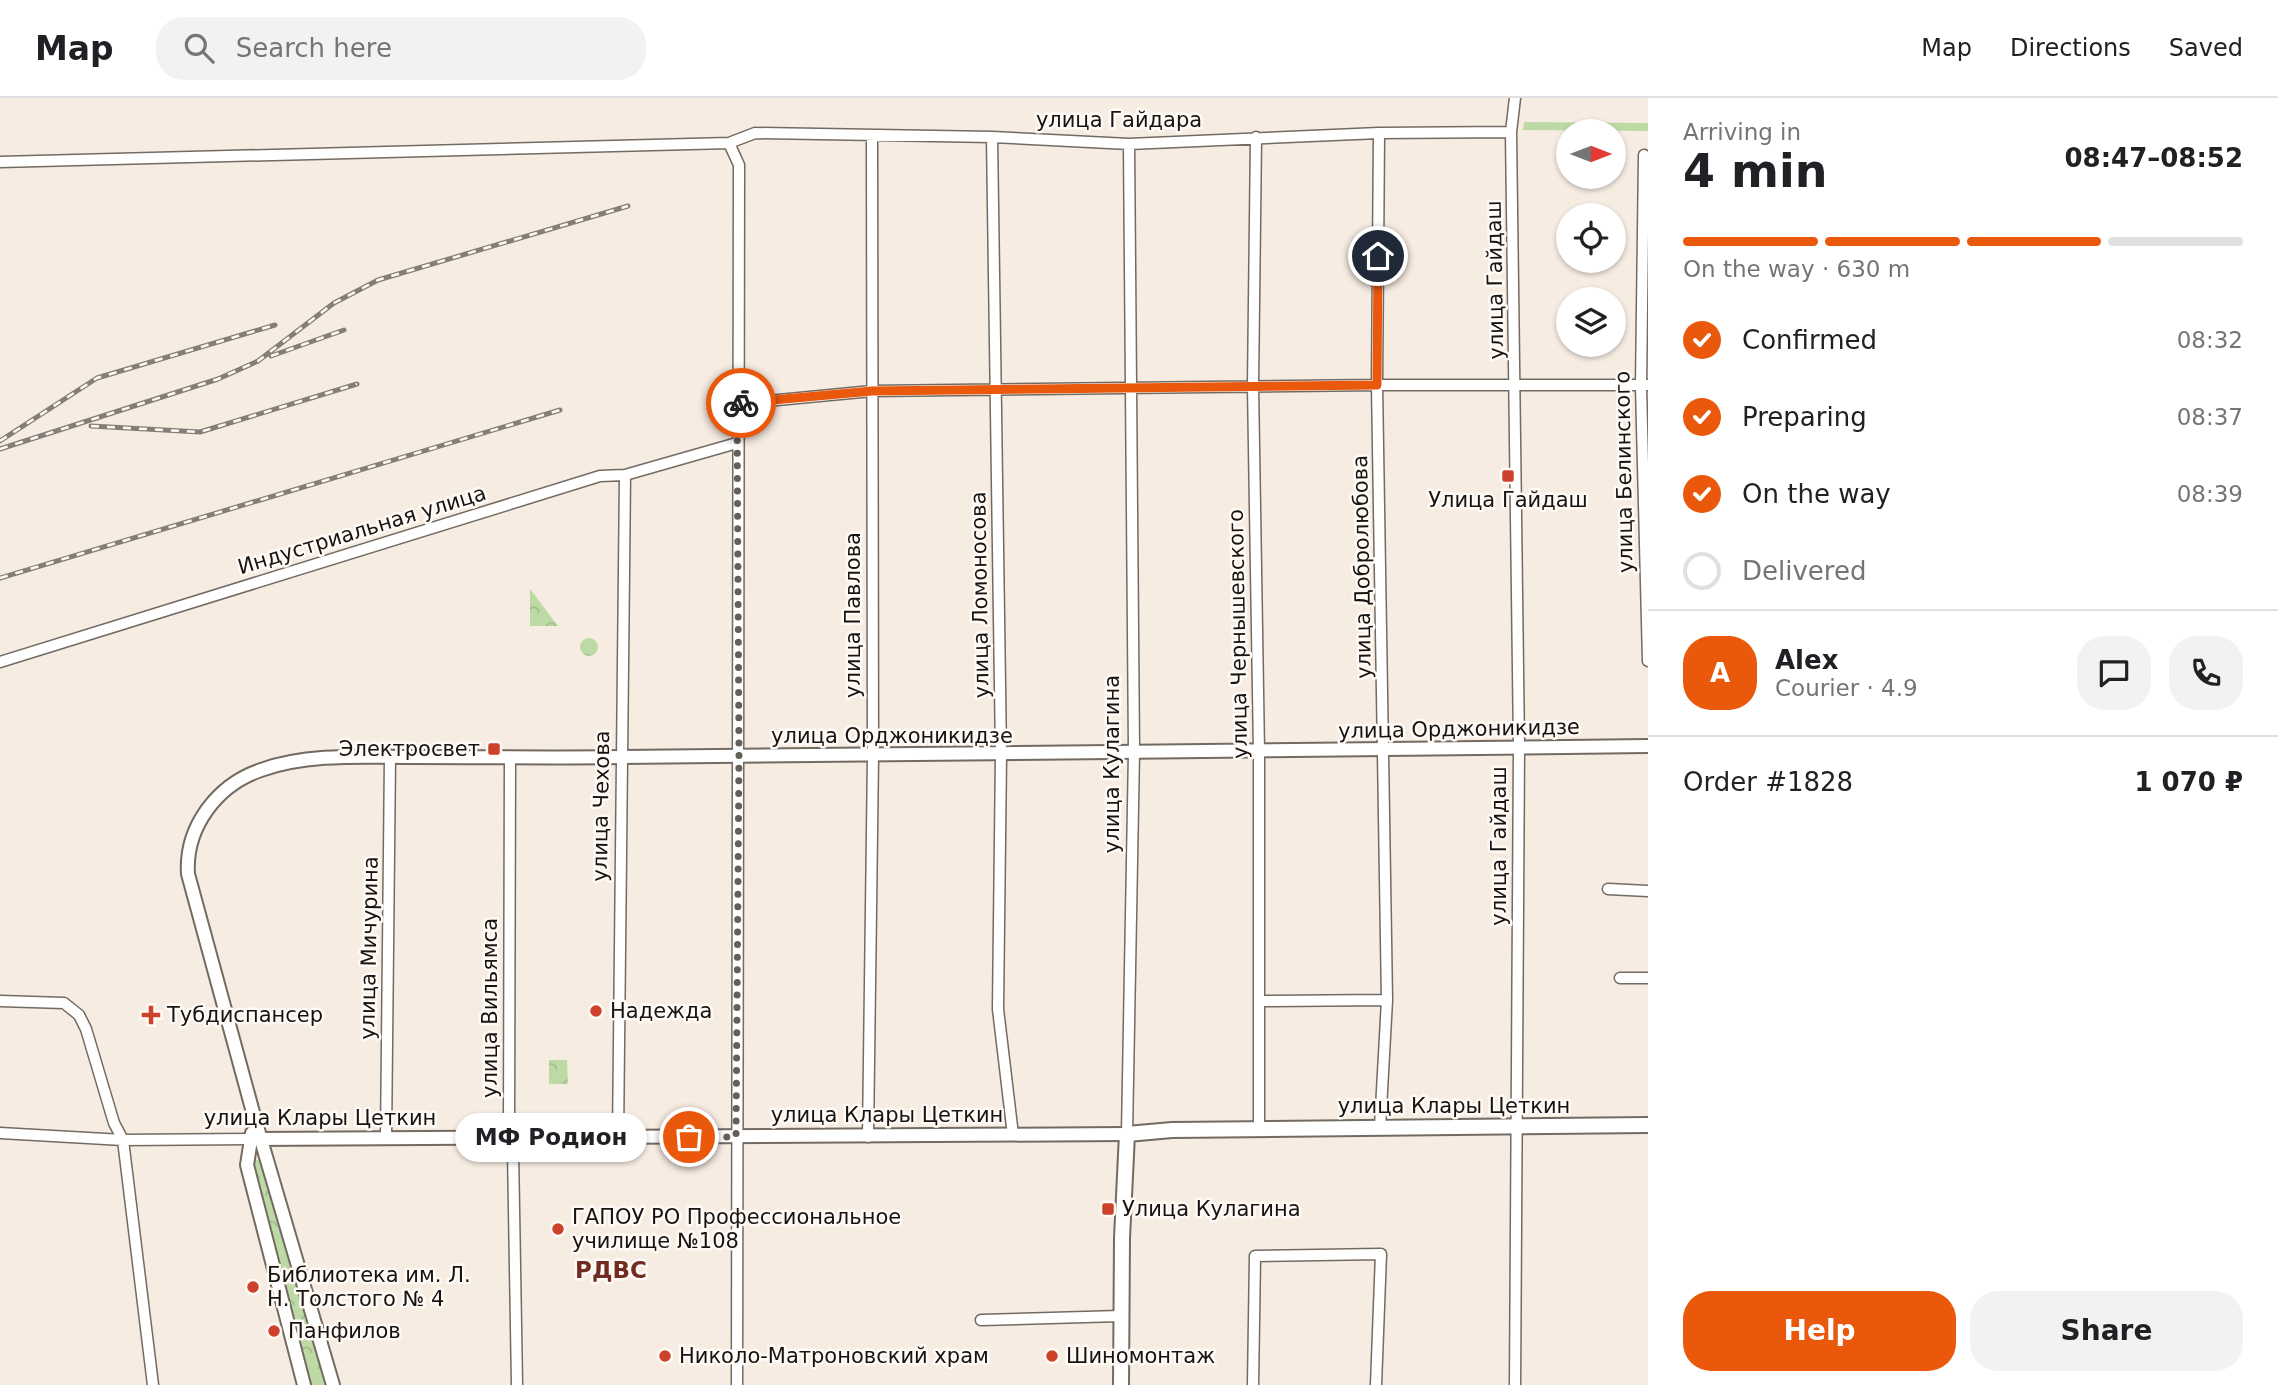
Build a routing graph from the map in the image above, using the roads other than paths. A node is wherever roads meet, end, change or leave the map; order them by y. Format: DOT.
graph roads {
  1 [pos="1515,98"];
  2 [pos="1511,132"];
  3 [pos="1379,133"];
  4 [pos="872,135"];
  5 [pos="992,137"];
  6 [pos="1256,137"];
  7 [pos="729,143"];
  8 [pos="1129,144"];
  9 [pos="1644,155"];
  10 [pos="0,162"];
  11 [pos="1377,385"];
  12 [pos="1253,386"];
  13 [pos="1644,386"];
  14 [pos="1131,387"];
  15 [pos="1517,387"];
  16 [pos="996,389"];
  17 [pos="872,391"];
  18 [pos="737,404"];
  19 [pos="737,443"];
  20 [pos="625,475"];
  21 [pos="1648,661"];
  22 [pos="0,662"];
  23 [pos="1648,746"];
  24 [pos="1519,747"];
  25 [pos="1385,749"];
  26 [pos="1134,752"];
  27 [pos="1259,752"];
  28 [pos="1001,754"];
  29 [pos="739,756"];
  30 [pos="873,756"];
  31 [pos="390,757"];
  32 [pos="510,757"];
  33 [pos="621,757"];
  34 [pos="1608,889"];
  35 [pos="1648,891"];
  36 [pos="1620,978"];
  37 [pos="1648,978"];
  38 [pos="1261,1000"];
  39 [pos="1387,1000"];
  40 [pos="0,1001"];
  41 [pos="1648,1125"];
  42 [pos="1517,1126"];
  43 [pos="1380,1127"];
  44 [pos="1259,1129"];
  45 [pos="0,1133"];
  46 [pos="1128,1133"];
  47 [pos="1013,1135"];
  48 [pos="736,1137"];
  49 [pos="868,1137"];
  50 [pos="386,1138"];
  51 [pos="511,1138"];
  52 [pos="618,1138"];
  53 [pos="256,1139"];
  54 [pos="123,1140"];
  55 [pos="1120,1316"];
  56 [pos="981,1320"];
  57 [pos="153,1385"];
  58 [pos="304,1385"];
  59 [pos="333,1385"];
  60 [pos="517,1385"];
  61 [pos="737,1385"];
  62 [pos="1121,1385"];
  63 [pos="1253,1385"];
  64 [pos="1376,1385"];
  65 [pos="1514,1385"];
  1 -- 2 [label="street, улица Гайдаш"];
  2 -- 3 [label="street, улица Гайдара"];
  2 -- 15 [label="street, улица Гайдаш"];
  3 -- 6 [label="street, улица Гайдара"];
  3 -- 11 [label="street, улица Добролюбова"];
  4 -- 5 [label="street, улица Гайдара"];
  4 -- 7 [label="street, улица Гайдара"];
  4 -- 17 [label="street, улица Павлова"];
  5 -- 8 [label="street, улица Гайдара"];
  5 -- 16 [label="street, улица Ломоносова"];
  6 -- 8 [label="street, улица Гайдара"];
  6 -- 12 [label="street, улица Чернышевского"];
  7 -- 10 [label="street"];
  7 -- 18 [label="street"];
  8 -- 14 [label="street, улица Кулагина"];
  9 -- 13 [label="street, улица Белинского"];
  11 -- 12 [label="street"];
  11 -- 15 [label="street"];
  11 -- 25 [label="street, улица Добролюбова"];
  12 -- 14 [label="street"];
  12 -- 27 [label="street, улица Чернышевского"];
  13 -- 15 [label="street"];
  13 -- 21 [label="street, улица Белинского"];
  14 -- 16 [label="street"];
  14 -- 26 [label="street, улица Кулагина"];
  15 -- 24 [label="street, улица Гайдаш"];
  16 -- 17 [label="street"];
  16 -- 28 [label="street, улица Ломоносова"];
  17 -- 18 [label="street"];
  17 -- 30 [label="street, улица Павлова"];
  18 -- 19 [label="street"];
  19 -- 20 [label="street, Индустриальная улица"];
  19 -- 29 [label="street"];
  20 -- 22 [label="street, Индустриальная улица"];
  20 -- 33 [label="street, улица Чехова"];
  23 -- 24 [label="street, улица Орджоникидзе"];
  24 -- 25 [label="street, улица Орджоникидзе"];
  24 -- 42 [label="street, улица Гайдаш"];
  25 -- 27 [label="street, улица Орджоникидзе"];
  25 -- 39 [label="street, улица Добролюбова"];
  26 -- 27 [label="street, улица Орджоникидзе"];
  26 -- 28 [label="street, улица Орджоникидзе"];
  26 -- 46 [label="street, улица Кулагина"];
  27 -- 38 [label="street, улица Чернышевского"];
  28 -- 30 [label="street, улица Орджоникидзе"];
  28 -- 47 [label="street, улица Ломоносова"];
  29 -- 30 [label="street, улица Орджоникидзе"];
  29 -- 33 [label="street, улица Орджоникидзе"];
  29 -- 48 [label="street"];
  30 -- 49 [label="street, улица Павлова"];
  31 -- 32 [label="street, улица Орджоникидзе"];
  31 -- 50 [label="street, улица Мичурина"];
  31 -- 53 [label="street, улица Орджоникидзе"];
  32 -- 33 [label="street, улица Орджоникидзе"];
  32 -- 51 [label="street, улица Вильямса"];
  33 -- 52 [label="street, улица Чехова"];
  34 -- 35 [label="street"];
  36 -- 37 [label="street"];
  38 -- 39 [label="street"];
  38 -- 44 [label="street, улица Чернышевского"];
  39 -- 43 [label="street, улица Добролюбова"];
  40 -- 54 [label="street"];
  41 -- 42 [label="main road, улица Клары Цеткин"];
  42 -- 43 [label="main road, улица Клары Цеткин"];
  42 -- 65 [label="street, улица Гайдаш"];
  43 -- 44 [label="main road, улица Клары Цеткин"];
  44 -- 46 [label="main road, улица Клары Цеткин"];
  45 -- 54 [label="street, улица Клары Цеткин"];
  46 -- 47 [label="street, улица Клары Цеткин"];
  46 -- 55 [label="main road, улица Кулагина"];
  47 -- 49 [label="street, улица Клары Цеткин"];
  48 -- 49 [label="street, улица Клары Цеткин"];
  48 -- 52 [label="street, улица Клары Цеткин"];
  48 -- 61 [label="street"];
  50 -- 51 [label="street, улица Клары Цеткин"];
  50 -- 53 [label="street, улица Клары Цеткин"];
  51 -- 52 [label="street, улица Клары Цеткин"];
  51 -- 60 [label="street, улица Вильямса"];
  53 -- 54 [label="street, улица Клары Цеткин"];
  53 -- 58 [label="street"];
  53 -- 59 [label="street"];
  54 -- 57 [label="street"];
  55 -- 56 [label="street"];
  55 -- 62 [label="main road, улица Кулагина"];
  63 -- 64 [label="street"];
}
